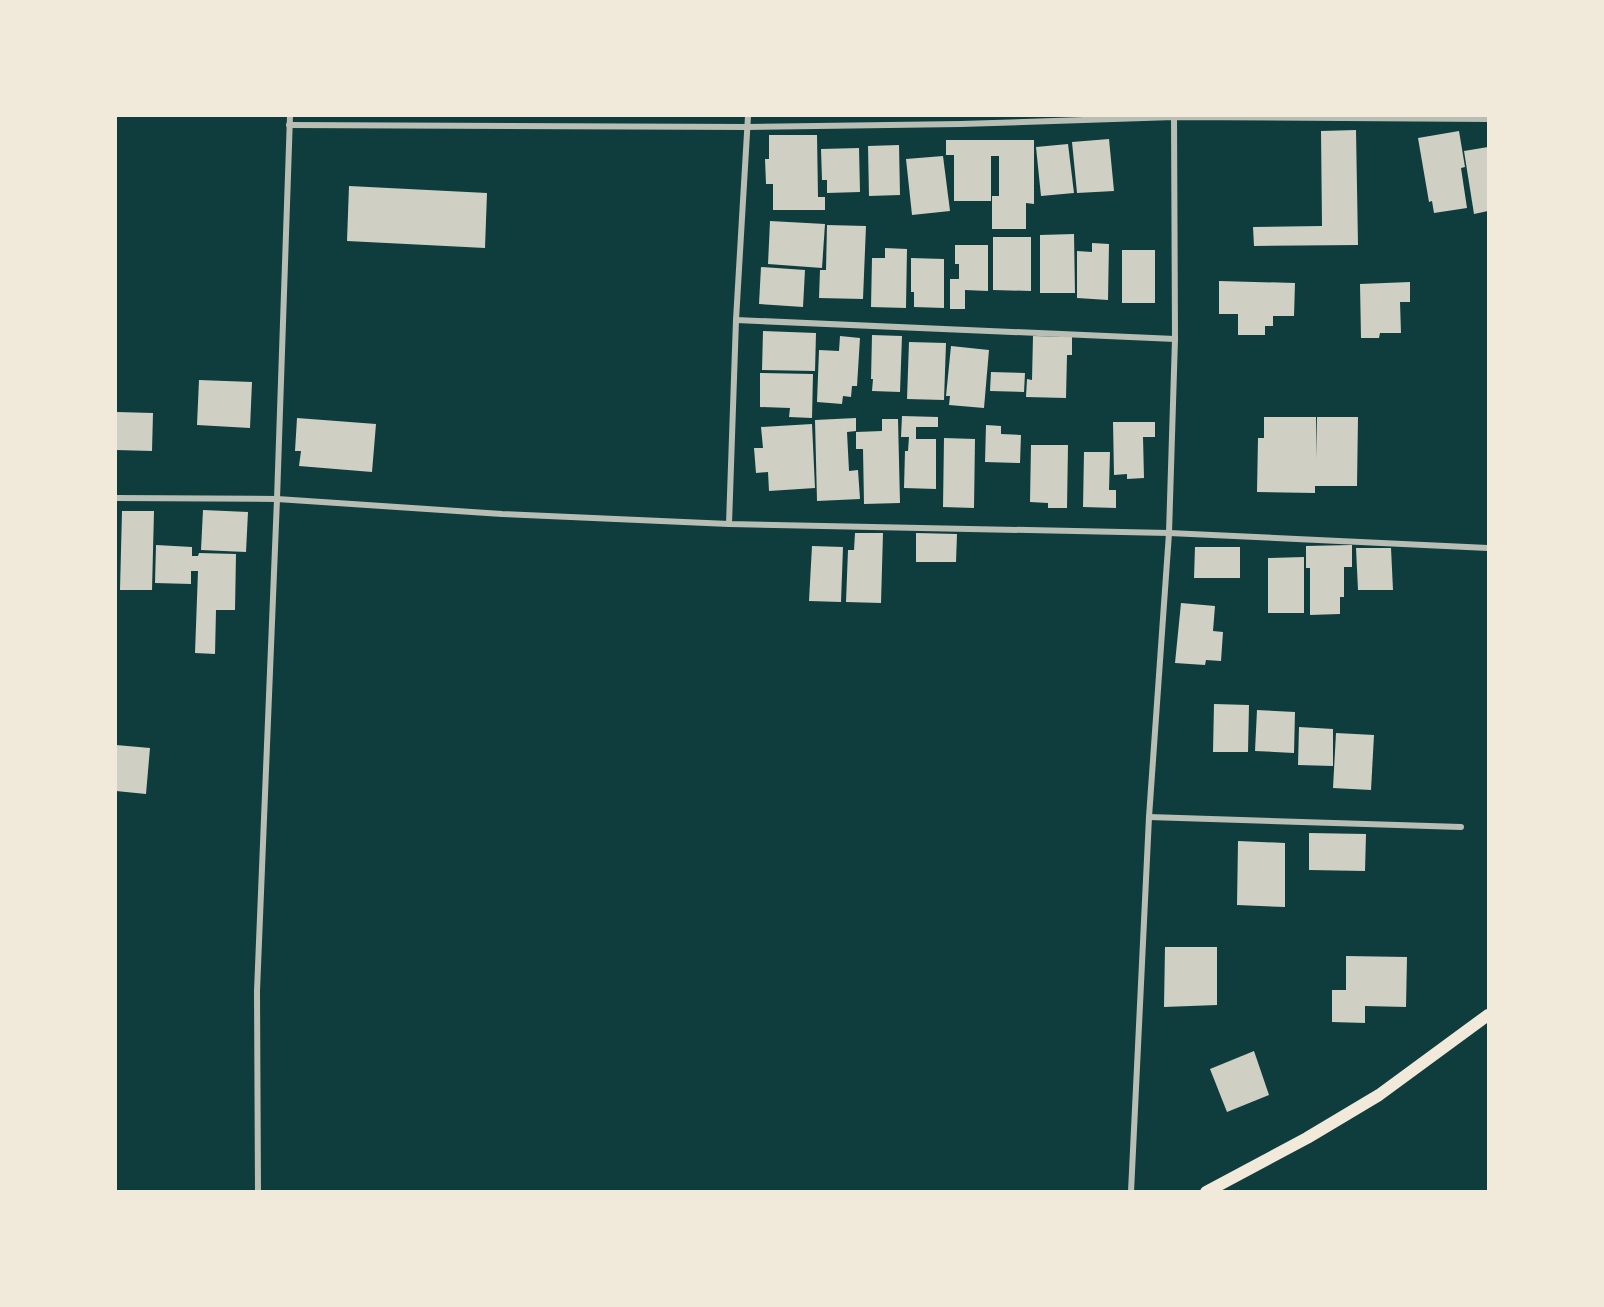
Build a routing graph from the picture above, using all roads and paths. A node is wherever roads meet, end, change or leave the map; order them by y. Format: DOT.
graph roads {
  1 [pos="290,116"];
  2 [pos="748,116"];
  3 [pos="1174,116"];
  4 [pos="1488,119"];
  5 [pos="289,125"];
  6 [pos="747,127"];
  7 [pos="736,320"];
  8 [pos="1175,339"];
  9 [pos="116,498"];
  10 [pos="277,499"];
  11 [pos="729,524"];
  12 [pos="1169,532"];
  13 [pos="1488,548"];
  14 [pos="1149,817"];
  15 [pos="1461,827"];
  16 [pos="1488,1015"];
  17 [pos="258,1191"];
  18 [pos="1131,1191"];
  19 [pos="1206,1191"];
  1 -- 5 [label="street"];
  2 -- 6 [label="street"];
  3 -- 4 [label="street"];
  3 -- 6 [label="street"];
  3 -- 8 [label="street"];
  5 -- 6 [label="street"];
  5 -- 10 [label="street"];
  6 -- 7 [label="street"];
  7 -- 8 [label="street"];
  7 -- 11 [label="street"];
  8 -- 12 [label="street"];
  9 -- 10 [label="street"];
  10 -- 11 [label="street"];
  10 -- 17 [label="street"];
  11 -- 12 [label="street"];
  12 -- 13 [label="street"];
  12 -- 14 [label="street"];
  14 -- 15 [label="street"];
  14 -- 18 [label="street"];
  16 -- 19 [label="main road"];
}
